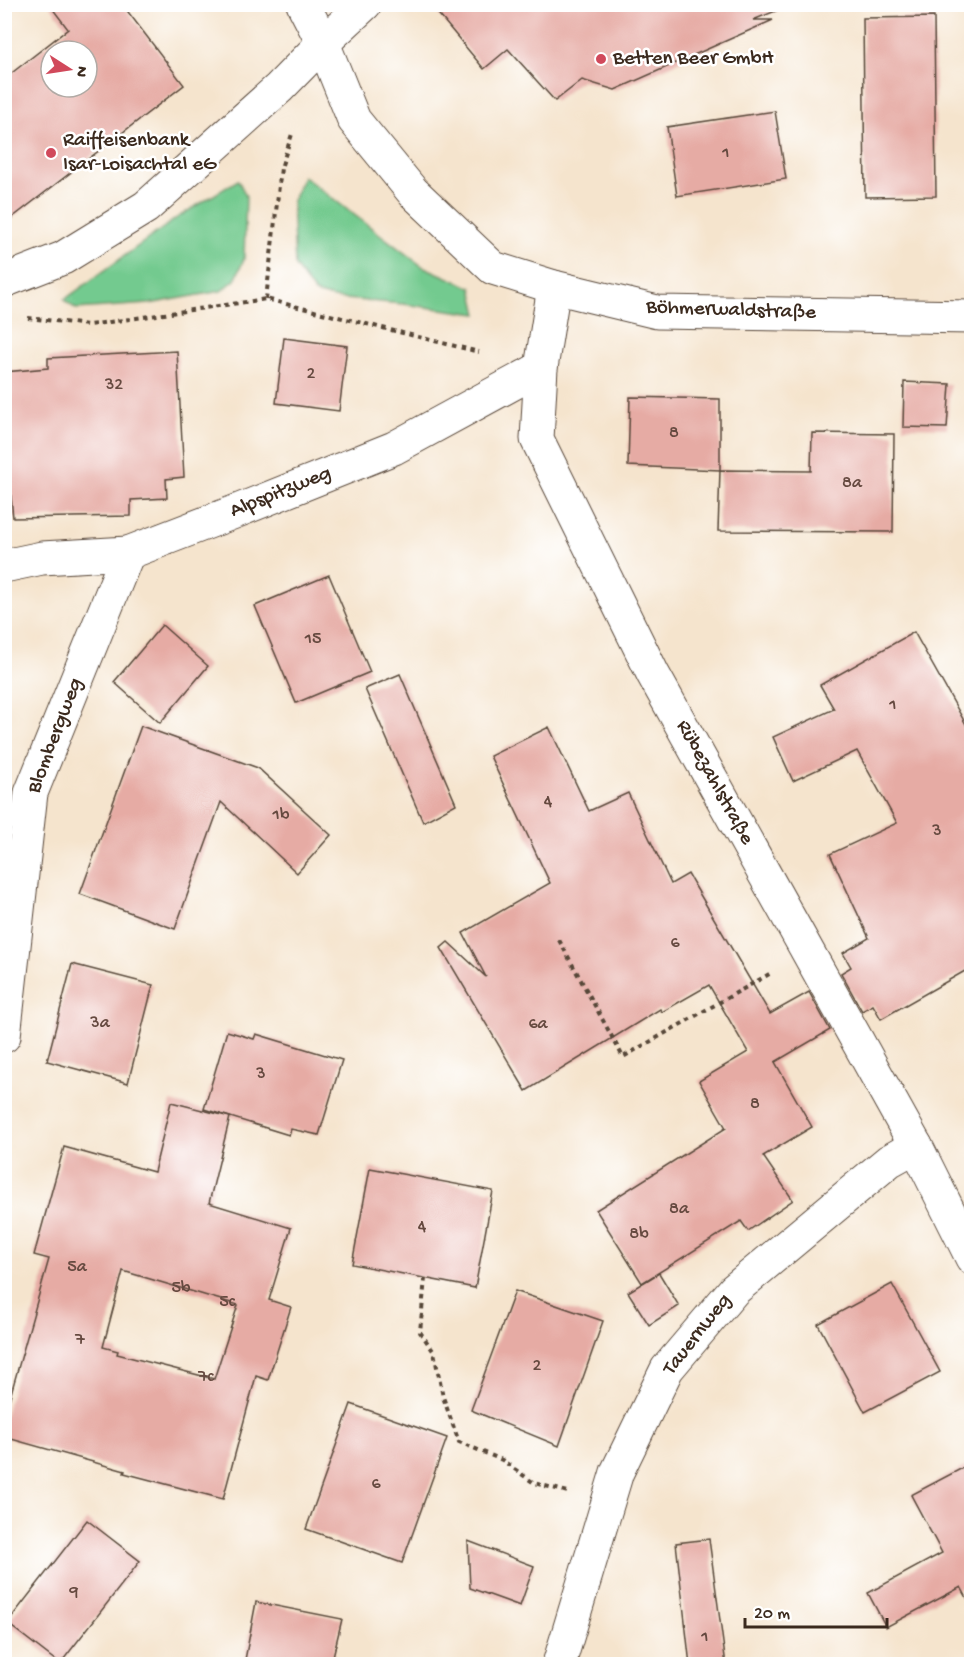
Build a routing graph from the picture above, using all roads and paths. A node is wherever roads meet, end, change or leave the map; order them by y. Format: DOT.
graph roads {
  1 [pos="303,4"];
  2 [pos="365,4"];
  3 [pos="323,43"];
  4 [pos="295,127"];
  5 [pos="4,281"];
  6 [pos="554,287"];
  7 [pos="266,299"];
  8 [pos="972,317"];
  9 [pos="26,318"];
  10 [pos="541,368"];
  11 [pos="128,553"];
  12 [pos="4,566"];
  13 [pos="559,940"];
  14 [pos="808,952"];
  15 [pos="4,1036"];
  16 [pos="916,1146"];
  17 [pos="972,1258"];
  18 [pos="425,1278"];
  19 [pos="608,1503"];
  20 [pos="559,1665"];
  1 -- 3 [label="street, Böhmerwaldstraße"];
  2 -- 3 [label="street"];
  3 -- 5 [label="street"];
  3 -- 6 [label="street, Böhmerwaldstraße"];
  4 -- 7 [label="path"];
  6 -- 8 [label="street, Böhmerwaldstraße"];
  6 -- 10 [label="street, Rübezahlstraße"];
  7 -- 9 [label="path"];
  7 -- 10 [label="path"];
  10 -- 11 [label="street, Alpspitzweg"];
  10 -- 14 [label="street, Rübezahlstraße"];
  11 -- 12 [label="street, Alpspitzweg"];
  11 -- 15 [label="street, Blombergweg"];
  13 -- 14 [label="path"];
  14 -- 16 [label="street, Rübezahlstraße"];
  16 -- 17 [label="street, Rübezahlstraße"];
  16 -- 19 [label="street, Tauernweg"];
  18 -- 19 [label="path"];
  19 -- 20 [label="street, Tauernweg"];
}
